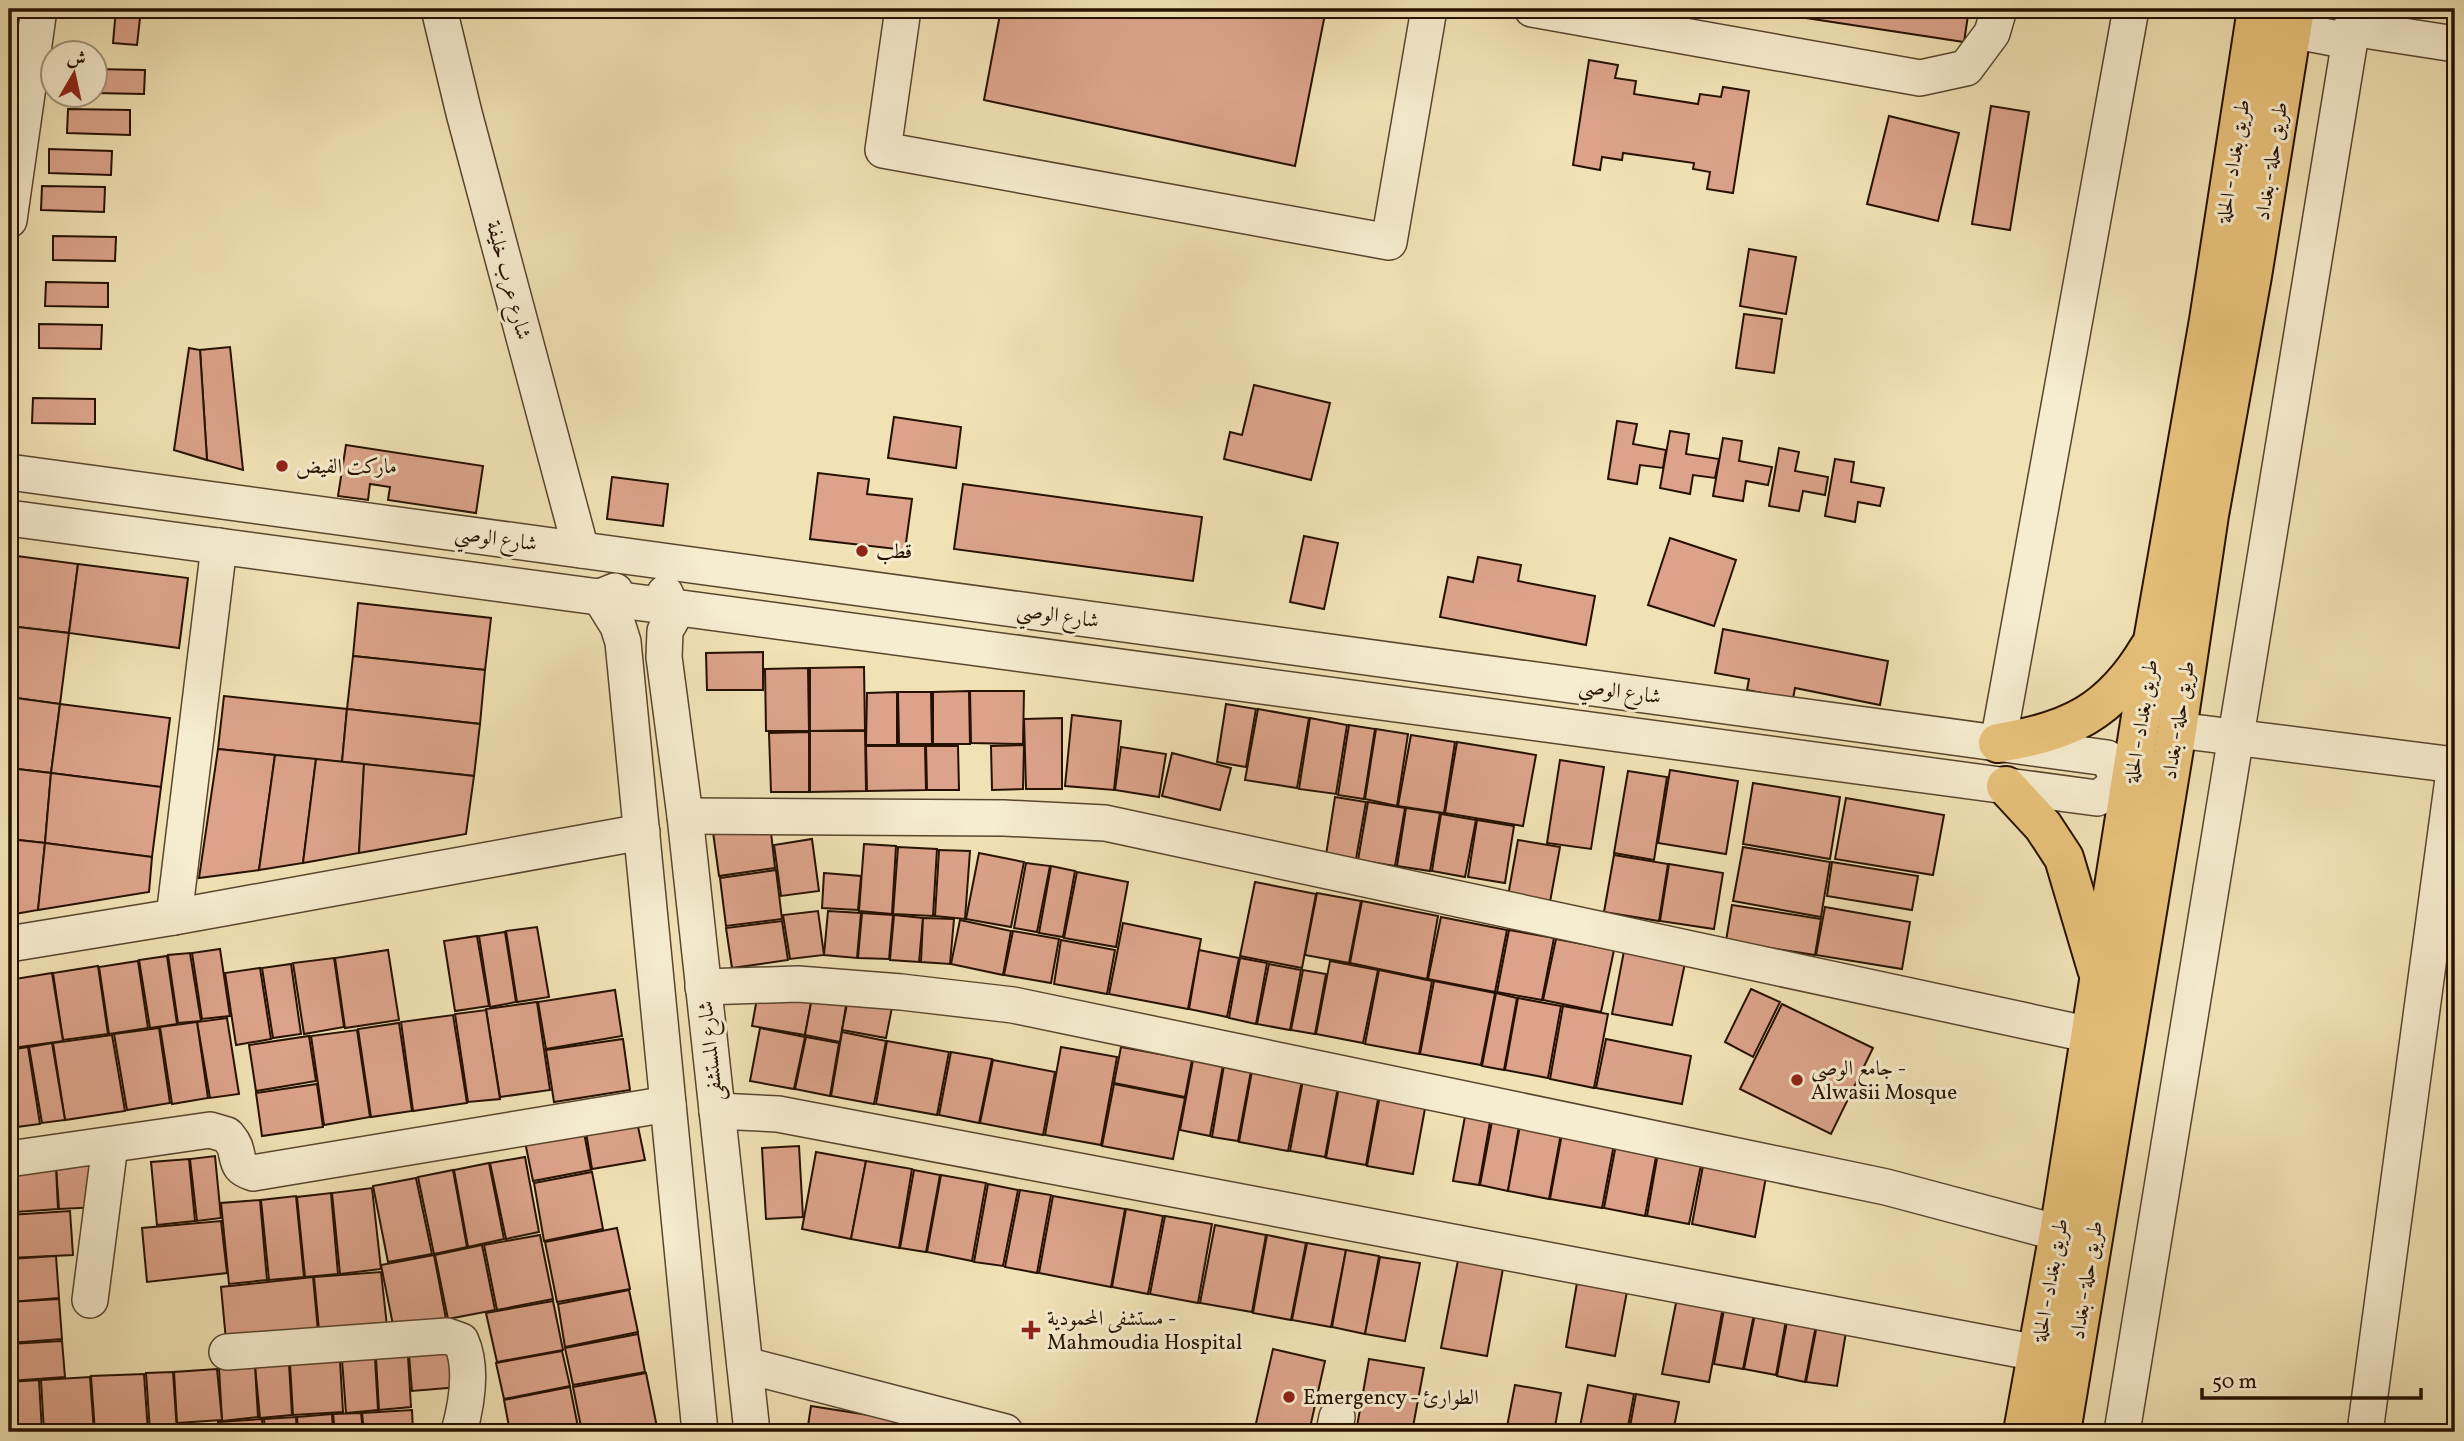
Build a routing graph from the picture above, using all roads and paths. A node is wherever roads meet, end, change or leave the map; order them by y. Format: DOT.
graph roads {
  1 [pos="39,9"];
  2 [pos="439,9"];
  3 [pos="903,9"];
  4 [pos="1429,9"];
  5 [pos="1532,9"];
  6 [pos="1999,9"];
  7 [pos="2131,9"];
  8 [pos="2256,9"];
  9 [pos="2293,19"];
  10 [pos="2352,26"];
  11 [pos="2455,44"];
  12 [pos="21,48"];
  13 [pos="10,209"];
  14 [pos="9,472"];
  15 [pos="136,489"];
  16 [pos="215,500"];
  17 [pos="9,518"];
  18 [pos="128,534"];
  19 [pos="211,545"];
  20 [pos="635,580"];
  21 [pos="2153,640"];
  22 [pos="665,670"];
  23 [pos="626,675"];
  24 [pos="2177,730"];
  25 [pos="2236,737"];
  26 [pos="1998,743"];
  27 [pos="2455,765"];
  28 [pos="2006,786"];
  29 [pos="685,816"];
  30 [pos="642,832"];
  31 [pos="174,917"];
  32 [pos="9,944"];
  33 [pos="2100,980"];
  34 [pos="703,987"];
  35 [pos="2091,1035"];
  36 [pos="668,1104"];
  37 [pos="717,1111"];
  38 [pos="110,1145"];
  39 [pos="9,1159"];
  40 [pos="2059,1233"];
  41 [pos="90,1300"];
  42 [pos="228,1352"];
  43 [pos="2037,1353"];
  44 [pos="745,1365"];
  45 [pos="968,1427"];
  46 [pos="459,1432"];
  47 [pos="700,1432"];
  48 [pos="752,1432"];
  49 [pos="1005,1432"];
  50 [pos="2024,1432"];
  51 [pos="2061,1432"];
  52 [pos="2122,1432"];
  53 [pos="2365,1432"];
  1 -- 12 [label="street"];
  2 -- 20 [label="street, شارع عرب خليفة"];
  3 -- 4 [label="street"];
  5 -- 6 [label="street"];
  7 -- 26 [label="street"];
  8 -- 21 [label="main road, طريق بغداد - الحلة"];
  9 -- 10 [label="street"];
  9 -- 24 [label="main road, طريق حلة - بغداد"];
  10 -- 11 [label="street"];
  10 -- 25 [label="street"];
  12 -- 13 [label="street"];
  14 -- 15 [label="street, شارع الوصي"];
  15 -- 16 [label="street, شارع الوصي"];
  15 -- 18 [label="street"];
  16 -- 19 [label="street"];
  16 -- 20 [label="street, شارع الوصي"];
  17 -- 18 [label="street, شارع الوصي"];
  18 -- 19 [label="street, شارع الوصي"];
  19 -- 20 [label="street, شارع الوصي"];
  19 -- 31 [label="street"];
  20 -- 22 [label="street, شارع عرب خليفة"];
  20 -- 23 [label="street"];
  20 -- 26 [label="street, شارع الوصي"];
  20 -- 28 [label="street, شارع الوصي"];
  21 -- 26 [label="main road"];
  21 -- 33 [label="main road, طريق بغداد - الحلة"];
  22 -- 23 [label="street"];
  22 -- 29 [label="street, شارع المستشفى"];
  23 -- 30 [label="street"];
  24 -- 25 [label="street"];
  24 -- 51 [label="main road, طريق حلة - بغداد"];
  25 -- 27 [label="street"];
  25 -- 52 [label="street"];
  26 -- 28 [label="street, شارع الوصي"];
  27 -- 53 [label="street"];
  28 -- 33 [label="main road"];
  29 -- 34 [label="street, شارع المستشفى"];
  29 -- 35 [label="street"];
  30 -- 31 [label="street"];
  30 -- 36 [label="street"];
  31 -- 32 [label="street"];
  33 -- 35 [label="main road, طريق بغداد - الحلة"];
  34 -- 37 [label="street, شارع المستشفى"];
  34 -- 40 [label="street"];
  35 -- 40 [label="main road, طريق بغداد - الحلة"];
  36 -- 38 [label="street"];
  36 -- 47 [label="street"];
  37 -- 43 [label="street"];
  37 -- 44 [label="street, شارع المستشفى"];
  38 -- 39 [label="street"];
  38 -- 41 [label="street"];
  40 -- 43 [label="main road, طريق بغداد - الحلة"];
  42 -- 46 [label="street"];
  43 -- 50 [label="main road, طريق بغداد - الحلة"];
  44 -- 45 [label="street"];
  44 -- 48 [label="street, شارع المستشفى"];
  45 -- 49 [label="street"];
}
